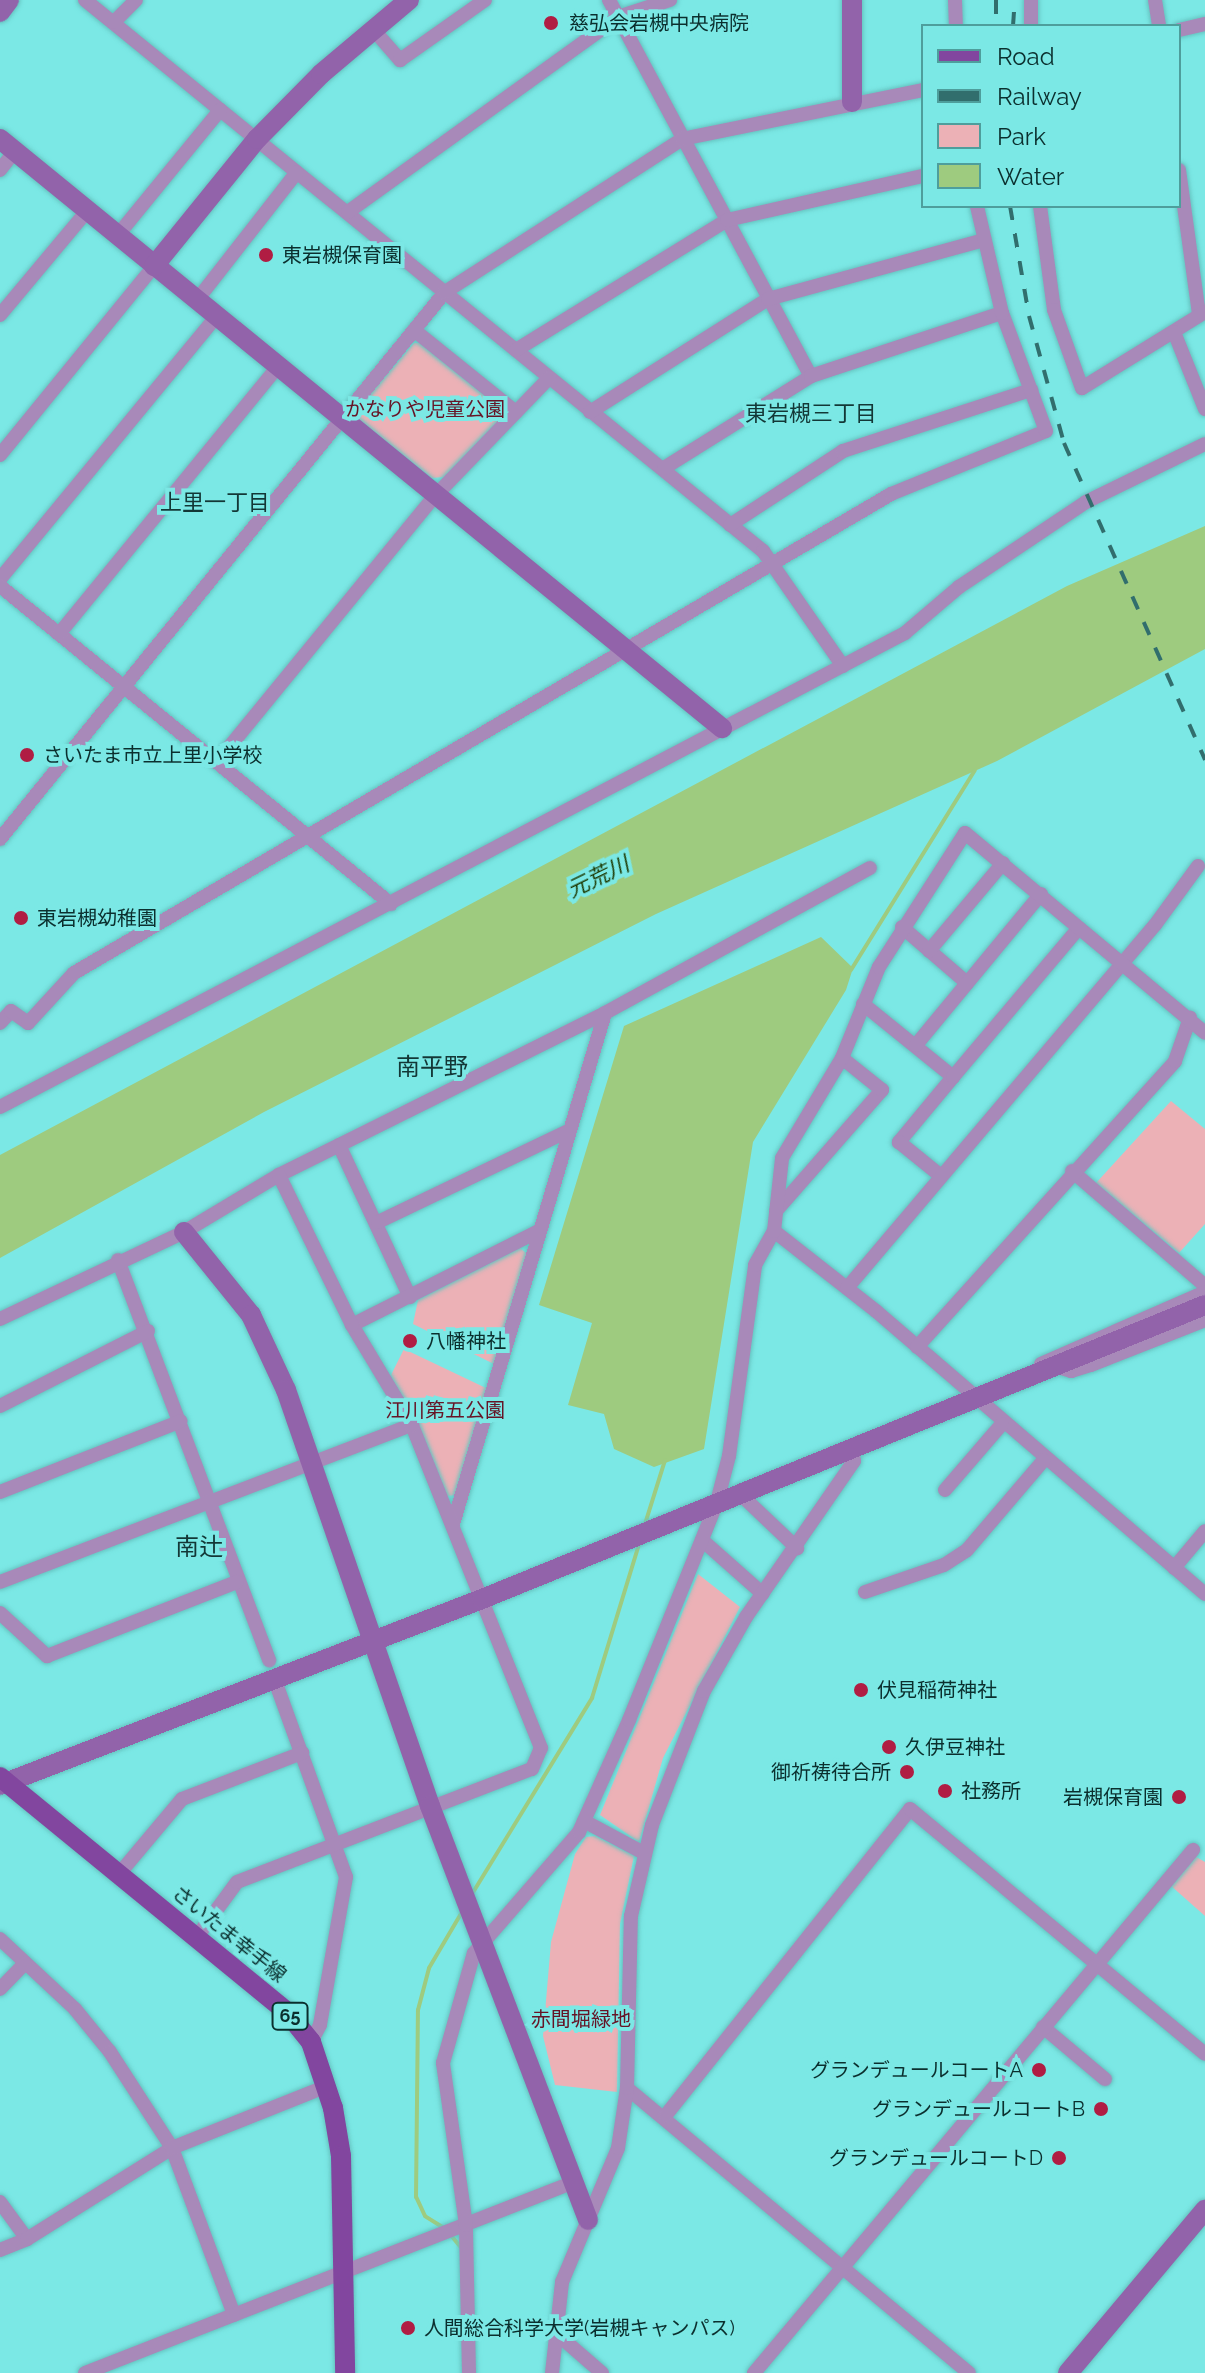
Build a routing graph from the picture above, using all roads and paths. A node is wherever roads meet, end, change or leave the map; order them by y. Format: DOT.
graph roads {
  1 [pos="9,0"];
  2 [pos="85,0"];
  3 [pos="136,0"];
  4 [pos="409,0"];
  5 [pos="485,0"];
  6 [pos="609,0"];
  7 [pos="670,0"];
  8 [pos="852,0"];
  9 [pos="955,0"];
  10 [pos="1031,0"];
  11 [pos="1155,0"];
  12 [pos="0,12"];
  13 [pos="618,17"];
  14 [pos="114,22"];
  15 [pos="956,24"];
  16 [pos="1031,24"];
  17 [pos="1159,24"];
  18 [pos="1205,24"];
  19 [pos="372,28"];
  20 [pos="1181,30"];
  21 [pos="921,90"];
  22 [pos="852,102"];
  23 [pos="220,110"];
  24 [pos="257,139"];
  25 [pos="682,139"];
  26 [pos="8,145"];
  27 [pos="0,170"];
  28 [pos="297,172"];
  29 [pos="921,176"];
  30 [pos="1181,182"];
  31 [pos="977,208"];
  32 [pos="1040,208"];
  33 [pos="87,211"];
  34 [pos="348,212"];
  35 [pos="727,220"];
  36 [pos="117,236"];
  37 [pos="984,240"];
  38 [pos="154,266"];
  39 [pos="445,292"];
  40 [pos="768,299"];
  41 [pos="197,300"];
  42 [pos="1002,313"];
  43 [pos="1202,313"];
  44 [pos="0,315"];
  45 [pos="217,316"];
  46 [pos="414,330"];
  47 [pos="1174,332"];
  48 [pos="516,350"];
  49 [pos="278,366"];
  50 [pos="811,376"];
  51 [pos="549,378"];
  52 [pos="1031,390"];
  53 [pos="1205,409"];
  54 [pos="516,412"];
  55 [pos="590,412"];
  56 [pos="340,418"];
  57 [pos="1205,444"];
  58 [pos="0,455"];
  59 [pos="664,468"];
  60 [pos="434,497"];
  61 [pos="730,525"];
  62 [pos="773,563"];
  63 [pos="0,579"];
  64 [pos="0,586"];
  65 [pos="59,634"];
  66 [pos="625,650"];
  67 [pos="843,666"];
  68 [pos="124,688"];
  69 [pos="722,728"];
  70 [pos="217,762"];
  71 [pos="308,837"];
  72 [pos="0,839"];
  73 [pos="1003,863"];
  74 [pos="1198,866"];
  75 [pos="870,868"];
  76 [pos="1041,894"];
  77 [pos="391,904"];
  78 [pos="902,927"];
  79 [pos="1079,928"];
  80 [pos="929,951"];
  81 [pos="1122,963"];
  82 [pos="967,983"];
  83 [pos="863,1004"];
  84 [pos="605,1013"];
  85 [pos="0,1023"];
  86 [pos="1200,1024"];
  87 [pos="916,1045"];
  88 [pos="842,1058"];
  89 [pos="953,1077"];
  90 [pos="0,1107"];
  91 [pos="570,1130"];
  92 [pos="339,1145"];
  93 [pos="1072,1171"];
  94 [pos="279,1175"];
  95 [pos="941,1176"];
  96 [pos="776,1211"];
  97 [pos="378,1222"];
  98 [pos="539,1231"];
  99 [pos="774,1231"];
  100 [pos="184,1232"];
  101 [pos="118,1260"];
  102 [pos="1205,1286"];
  103 [pos="847,1288"];
  104 [pos="1205,1292"];
  105 [pos="410,1297"];
  106 [pos="1205,1305"];
  107 [pos="0,1319"];
  108 [pos="1205,1320"];
  109 [pos="352,1325"];
  110 [pos="148,1331"];
  111 [pos="917,1347"];
  112 [pos="1058,1367"];
  113 [pos="1021,1380"];
  114 [pos="970,1396"];
  115 [pos="0,1406"];
  116 [pos="181,1421"];
  117 [pos="1002,1424"];
  118 [pos="412,1425"];
  119 [pos="851,1449"];
  120 [pos="1044,1460"];
  121 [pos="311,1465"];
  122 [pos="945,1490"];
  123 [pos="0,1492"];
  124 [pos="740,1494"];
  125 [pos="209,1499"];
  126 [pos="717,1502"];
  127 [pos="453,1524"];
  128 [pos="1205,1531"];
  129 [pos="702,1540"];
  130 [pos="797,1548"];
  131 [pos="1174,1568"];
  132 [pos="0,1582"];
  133 [pos="237,1582"];
  134 [pos="865,1592"];
  135 [pos="763,1594"];
  136 [pos="1205,1594"];
  137 [pos="482,1599"];
  138 [pos="0,1613"];
  139 [pos="373,1638"];
  140 [pos="269,1660"];
  141 [pos="278,1689"];
  142 [pos="302,1753"];
  143 [pos="2,1781"];
  144 [pos="430,1806"];
  145 [pos="584,1821"];
  146 [pos="332,1844"];
  147 [pos="1193,1850"];
  148 [pos="644,1853"];
  149 [pos="119,1874"];
  150 [pos="196,1938"];
  151 [pos="482,1938"];
  152 [pos="0,1939"];
  153 [pos="24,1964"];
  154 [pos="1095,1965"];
  155 [pos="0,1989"];
  156 [pos="1043,2027"];
  157 [pos="311,2042"];
  158 [pos="1205,2054"];
  159 [pos="1105,2079"];
  160 [pos="327,2086"];
  161 [pos="627,2088"];
  162 [pos="666,2115"];
  163 [pos="172,2148"];
  164 [pos="574,2182"];
  165 [pos="0,2202"];
  166 [pos="1205,2210"];
  167 [pos="588,2220"];
  168 [pos="466,2225"];
  169 [pos="27,2239"];
  170 [pos="0,2250"];
  171 [pos="843,2268"];
  172 [pos="343,2271"];
  173 [pos="234,2315"];
  174 [pos="556,2333"];
  175 [pos="85,2373"];
  176 [pos="345,2373"];
  177 [pos="469,2373"];
  178 [pos="552,2373"];
  179 [pos="602,2373"];
  180 [pos="754,2373"];
  181 [pos="969,2373"];
  182 [pos="1068,2373"];
  1 -- 12 [label="street"];
  2 -- 14 [label="street"];
  3 -- 14 [label="street"];
  4 -- 19 [label="street"];
  5 -- 19 [label="street"];
  6 -- 13 [label="street"];
  7 -- 13 [label="street"];
  8 -- 22 [label="street"];
  9 -- 15 [label="street"];
  10 -- 16 [label="street"];
  11 -- 17 [label="street"];
  13 -- 25 [label="street"];
  13 -- 34 [label="street"];
  14 -- 23 [label="street"];
  18 -- 20 [label="street"];
  19 -- 24 [label="street"];
  21 -- 22 [label="street"];
  22 -- 25 [label="street"];
  23 -- 24 [label="street"];
  23 -- 36 [label="street"];
  24 -- 28 [label="street"];
  24 -- 38 [label="street"];
  25 -- 35 [label="street"];
  25 -- 39 [label="street"];
  26 -- 27 [label="street"];
  26 -- 33 [label="street"];
  28 -- 34 [label="street"];
  28 -- 41 [label="street"];
  29 -- 35 [label="street"];
  30 -- 43 [label="street"];
  31 -- 37 [label="street"];
  32 -- 47 [label="street"];
  33 -- 36 [label="street"];
  33 -- 44 [label="street"];
  34 -- 39 [label="street"];
  35 -- 40 [label="street"];
  35 -- 48 [label="street"];
  36 -- 38 [label="street"];
  37 -- 40 [label="street"];
  37 -- 42 [label="street"];
  38 -- 41 [label="street"];
  38 -- 58 [label="street"];
  39 -- 46 [label="street"];
  39 -- 48 [label="street"];
  40 -- 50 [label="street"];
  40 -- 55 [label="street"];
  41 -- 45 [label="street"];
  42 -- 50 [label="street"];
  42 -- 52 [label="street"];
  43 -- 47 [label="street"];
  45 -- 49 [label="street"];
  45 -- 63 [label="street"];
  46 -- 54 [label="street"];
  46 -- 56 [label="street"];
  47 -- 53 [label="street"];
  48 -- 51 [label="street"];
  49 -- 56 [label="street"];
  49 -- 65 [label="street"];
  50 -- 59 [label="street"];
  51 -- 54 [label="street"];
  51 -- 55 [label="street"];
  52 -- 61 [label="street"];
  52 -- 62 [label="street"];
  54 -- 60 [label="street"];
  55 -- 59 [label="street"];
  56 -- 60 [label="street"];
  56 -- 68 [label="street"];
  57 -- 67 [label="street"];
  59 -- 61 [label="street"];
  60 -- 66 [label="street"];
  60 -- 70 [label="street"];
  61 -- 62 [label="street"];
  62 -- 66 [label="street"];
  62 -- 67 [label="street"];
  64 -- 65 [label="street"];
  65 -- 68 [label="street"];
  66 -- 69 [label="street"];
  66 -- 71 [label="street"];
  67 -- 69 [label="street"];
  68 -- 70 [label="street"];
  68 -- 72 [label="street"];
  69 -- 77 [label="street"];
  70 -- 71 [label="street"];
  71 -- 77 [label="street"];
  71 -- 85 [label="street"];
  73 -- 76 [label="street"];
  73 -- 78 [label="street"];
  73 -- 80 [label="street"];
  74 -- 81 [label="street"];
  75 -- 84 [label="street"];
  76 -- 79 [label="street"];
  76 -- 82 [label="street"];
  77 -- 90 [label="street"];
  78 -- 80 [label="street"];
  78 -- 83 [label="street"];
  79 -- 81 [label="street"];
  79 -- 89 [label="street"];
  80 -- 82 [label="street"];
  81 -- 86 [label="street"];
  81 -- 95 [label="street"];
  82 -- 87 [label="street"];
  83 -- 87 [label="street"];
  83 -- 88 [label="street"];
  84 -- 91 [label="street"];
  84 -- 92 [label="street"];
  86 -- 93 [label="street"];
  87 -- 89 [label="street"];
  88 -- 96 [label="street"];
  88 -- 96 [label="street"];
  89 -- 95 [label="street"];
  91 -- 97 [label="street"];
  91 -- 98 [label="street"];
  92 -- 94 [label="street"];
  92 -- 97 [label="street"];
  93 -- 102 [label="street"];
  93 -- 111 [label="street"];
  94 -- 100 [label="street"];
  94 -- 109 [label="street"];
  95 -- 103 [label="street"];
  96 -- 99 [label="street"];
  97 -- 105 [label="street"];
  98 -- 105 [label="street"];
  98 -- 127 [label="street"];
  99 -- 103 [label="street"];
  99 -- 126 [label="street"];
  100 -- 101 [label="street"];
  100 -- 121 [label="street"];
  101 -- 107 [label="street"];
  101 -- 110 [label="street"];
  103 -- 111 [label="street"];
  104 -- 113 [label="street"];
  105 -- 109 [label="street"];
  106 -- 112 [label="street"];
  108 -- 112 [label="street"];
  109 -- 118 [label="street"];
  110 -- 115 [label="street"];
  110 -- 116 [label="street"];
  111 -- 114 [label="street"];
  112 -- 113 [label="street"];
  113 -- 114 [label="street"];
  114 -- 117 [label="street"];
  114 -- 119 [label="street"];
  116 -- 123 [label="street"];
  116 -- 125 [label="street"];
  117 -- 120 [label="street"];
  117 -- 122 [label="street"];
  118 -- 121 [label="street"];
  118 -- 127 [label="street"];
  119 -- 124 [label="street"];
  119 -- 130 [label="street"];
  120 -- 131 [label="street"];
  120 -- 134 [label="street"];
  121 -- 125 [label="street"];
  121 -- 139 [label="street"];
  124 -- 126 [label="street"];
  124 -- 130 [label="street"];
  125 -- 132 [label="street"];
  125 -- 133 [label="street"];
  126 -- 129 [label="street"];
  126 -- 137 [label="street"];
  127 -- 137 [label="street"];
  128 -- 131 [label="street"];
  129 -- 135 [label="street"];
  129 -- 145 [label="street"];
  130 -- 135 [label="street"];
  131 -- 136 [label="street"];
  133 -- 138 [label="street"];
  133 -- 140 [label="street"];
  135 -- 148 [label="street"];
  137 -- 139 [label="street"];
  137 -- 144 [label="street"];
  139 -- 143 [label="street"];
  139 -- 144 [label="street"];
  141 -- 142 [label="street"];
  142 -- 146 [label="street"];
  142 -- 149 [label="street"];
  143 -- 149 [label="main road, さいたま幸手線 / 65"];
  144 -- 146 [label="street"];
  144 -- 151 [label="street"];
  145 -- 148 [label="street"];
  145 -- 151 [label="street"];
  146 -- 150 [label="street"];
  146 -- 157 [label="street"];
  147 -- 154 [label="street"];
  148 -- 161 [label="street"];
  149 -- 150 [label="main road, さいたま幸手線 / 65"];
  150 -- 157 [label="main road, さいたま幸手線 / 65"];
  151 -- 164 [label="street"];
  151 -- 168 [label="street"];
  152 -- 153 [label="street"];
  153 -- 155 [label="street"];
  153 -- 163 [label="street"];
  154 -- 156 [label="street"];
  154 -- 158 [label="street"];
  154 -- 162 [label="street"];
  156 -- 159 [label="street"];
  156 -- 171 [label="street"];
  157 -- 160 [label="main road, さいたま幸手線 / 65"];
  160 -- 163 [label="street"];
  160 -- 172 [label="main road, さいたま幸手線 / 65"];
  161 -- 162 [label="street"];
  161 -- 167 [label="street"];
  162 -- 171 [label="street"];
  163 -- 169 [label="street"];
  163 -- 173 [label="street"];
  164 -- 167 [label="street"];
  164 -- 168 [label="street"];
  165 -- 169 [label="street"];
  166 -- 182 [label="street"];
  167 -- 174 [label="street"];
  168 -- 172 [label="street"];
  168 -- 177 [label="street"];
  169 -- 170 [label="street"];
  171 -- 180 [label="street"];
  171 -- 181 [label="street"];
  172 -- 173 [label="street"];
  172 -- 176 [label="main road, さいたま幸手線 / 65"];
  173 -- 175 [label="street"];
  174 -- 178 [label="street"];
  174 -- 179 [label="street"];
}
